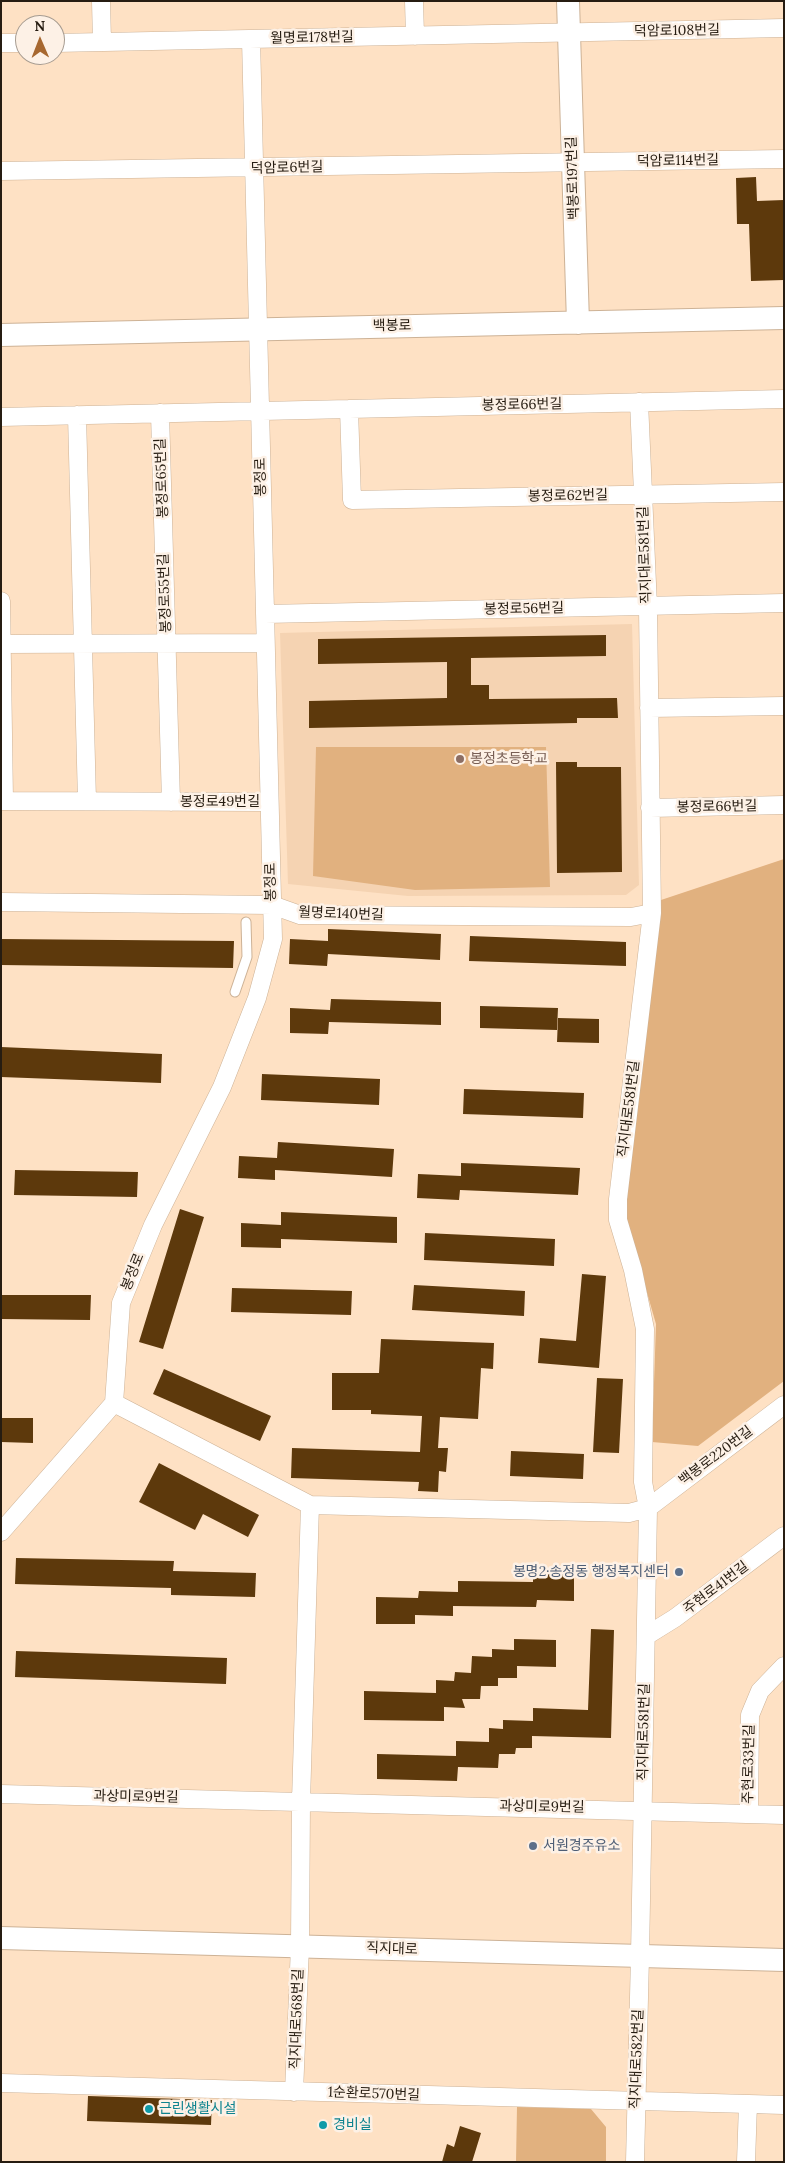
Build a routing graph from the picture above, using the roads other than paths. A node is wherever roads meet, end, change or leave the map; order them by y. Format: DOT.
graph roads {
  1 [pos="101,1"];
  2 [pos="414,1"];
  3 [pos="568,1"];
  4 [pos="784,28"];
  5 [pos="569,34"];
  6 [pos="415,36"];
  7 [pos="251,39"];
  8 [pos="102,42"];
  9 [pos="1,43"];
  10 [pos="15,43"];
  11 [pos="65,43"];
  12 [pos="784,160"];
  13 [pos="573,164"];
  14 [pos="255,168"];
  15 [pos="1,171"];
  16 [pos="784,318"];
  17 [pos="578,322"];
  18 [pos="259,328"];
  19 [pos="1,335"];
  20 [pos="784,399"];
  21 [pos="639,402"];
  22 [pos="349,409"];
  23 [pos="260,410"];
  24 [pos="160,413"];
  25 [pos="77,415"];
  26 [pos="1,417"];
  27 [pos="784,492"];
  28 [pos="643,494"];
  29 [pos="164,542"];
  30 [pos="1,601"];
  31 [pos="784,603"];
  32 [pos="648,607"];
  33 [pos="265,614"];
  34 [pos="265,642"];
  35 [pos="166,643"];
  36 [pos="2,644"];
  37 [pos="83,644"];
  38 [pos="784,706"];
  39 [pos="649,708"];
  40 [pos="169,727"];
  41 [pos="3,801"];
  42 [pos="87,801"];
  43 [pos="171,802"];
  44 [pos="269,802"];
  45 [pos="784,806"];
  46 [pos="650,808"];
  47 [pos="1,902"];
  48 [pos="272,905"];
  49 [pos="652,913"];
  50 [pos="246,922"];
  51 [pos="235,992"];
  52 [pos="114,1403"];
  53 [pos="784,1405"];
  54 [pos="310,1505"];
  55 [pos="648,1508"];
  56 [pos="1,1532"];
  57 [pos="784,1536"];
  58 [pos="646,1636"];
  59 [pos="784,1666"];
  60 [pos="1,1794"];
  61 [pos="301,1802"];
  62 [pos="643,1810"];
  63 [pos="749,1814"];
  64 [pos="784,1815"];
  65 [pos="1,1938"];
  66 [pos="300,1946"];
  67 [pos="640,1956"];
  68 [pos="784,1960"];
  69 [pos="1,2083"];
  70 [pos="294,2092"];
  71 [pos="636,2102"];
  72 [pos="748,2104"];
  73 [pos="784,2105"];
  74 [pos="634,2162"];
  75 [pos="746,2162"];
  1 -- 8 [label="street"];
  2 -- 6 [label="street"];
  3 -- 5 [label="street, 백봉로197번길"];
  4 -- 5 [label="street, 덕암로108번길"];
  5 -- 6 [label="street, 월명로178번길"];
  5 -- 13 [label="street, 백봉로197번길"];
  6 -- 7 [label="street, 월명로178번길"];
  7 -- 8 [label="street, 월명로178번길"];
  7 -- 14 [label="street, 봉정로"];
  8 -- 11 [label="street, 월명로178번길"];
  9 -- 10 [label="street"];
  12 -- 13 [label="street, 덕암로114번길"];
  13 -- 14 [label="street, 덕암로6번길"];
  13 -- 17 [label="street, 백봉로197번길"];
  14 -- 15 [label="street, 덕암로6번길"];
  14 -- 18 [label="street, 봉정로"];
  16 -- 17 [label="street, 백봉로"];
  17 -- 18 [label="street, 백봉로"];
  18 -- 19 [label="street, 백봉로"];
  18 -- 23 [label="street, 봉정로"];
  20 -- 21 [label="street, 봉정로66번길"];
  21 -- 22 [label="street, 봉정로66번길"];
  21 -- 28 [label="street, 직지대로581번길"];
  22 -- 23 [label="street, 봉정로66번길"];
  22 -- 28 [label="street, 봉정로62번길"];
  23 -- 24 [label="street"];
  23 -- 33 [label="street, 봉정로"];
  24 -- 25 [label="street"];
  24 -- 29 [label="street, 봉정로65번길"];
  25 -- 26 [label="street"];
  25 -- 37 [label="street"];
  27 -- 28 [label="street, 봉정로62번길"];
  28 -- 32 [label="street, 직지대로581번길"];
  29 -- 35 [label="street, 봉정로55번길"];
  30 -- 36 [label="street"];
  31 -- 32 [label="street, 봉정로56번길"];
  32 -- 33 [label="street, 봉정로56번길"];
  32 -- 39 [label="street, 직지대로581번길"];
  33 -- 34 [label="street, 봉정로"];
  34 -- 35 [label="street, 봉정로55번길"];
  34 -- 44 [label="street, 봉정로"];
  35 -- 37 [label="street, 봉정로55번길"];
  35 -- 40 [label="street, 봉정로55번길"];
  36 -- 37 [label="street, 봉정로55번길"];
  36 -- 41 [label="street, 봉정로49번길"];
  37 -- 42 [label="street"];
  38 -- 39 [label="street"];
  39 -- 46 [label="street, 직지대로581번길"];
  40 -- 43 [label="street, 봉정로49번길"];
  41 -- 42 [label="street, 봉정로49번길"];
  42 -- 43 [label="street, 봉정로49번길"];
  43 -- 44 [label="street, 봉정로49번길"];
  44 -- 48 [label="street, 봉정로"];
  45 -- 46 [label="street, 봉정로66번길"];
  46 -- 49 [label="street, 직지대로581번길"];
  47 -- 48 [label="street, 월명로140번길"];
  48 -- 49 [label="street, 월명로140번길"];
  48 -- 52 [label="street, 봉정로"];
  49 -- 55 [label="street, 직지대로581번길"];
  50 -- 51 [label="lane"];
  52 -- 54 [label="street"];
  52 -- 56 [label="street"];
  53 -- 55 [label="street, 백봉로220번길"];
  54 -- 55 [label="street"];
  54 -- 61 [label="street"];
  55 -- 58 [label="street, 직지대로581번길"];
  57 -- 58 [label="street, 주현로41번길"];
  58 -- 62 [label="street, 직지대로581번길"];
  59 -- 63 [label="street, 주현로33번길"];
  60 -- 61 [label="street, 과상미로9번길"];
  61 -- 62 [label="street, 과상미로9번길"];
  61 -- 66 [label="street, 직지대로568번길"];
  62 -- 63 [label="street, 과상미로9번길"];
  62 -- 67 [label="street, 직지대로581번길"];
  63 -- 64 [label="street, 과상미로9번길"];
  65 -- 66 [label="street, 직지대로"];
  66 -- 67 [label="street, 직지대로"];
  66 -- 70 [label="street, 직지대로568번길"];
  67 -- 68 [label="street, 직지대로"];
  67 -- 71 [label="street, 직지대로582번길"];
  69 -- 70 [label="street, 1순환로570번길"];
  70 -- 71 [label="street, 1순환로570번길"];
  71 -- 72 [label="street, 1순환로570번길"];
  71 -- 74 [label="street, 직지대로582번길"];
  72 -- 73 [label="street, 1순환로570번길"];
  72 -- 75 [label="street"];
}
